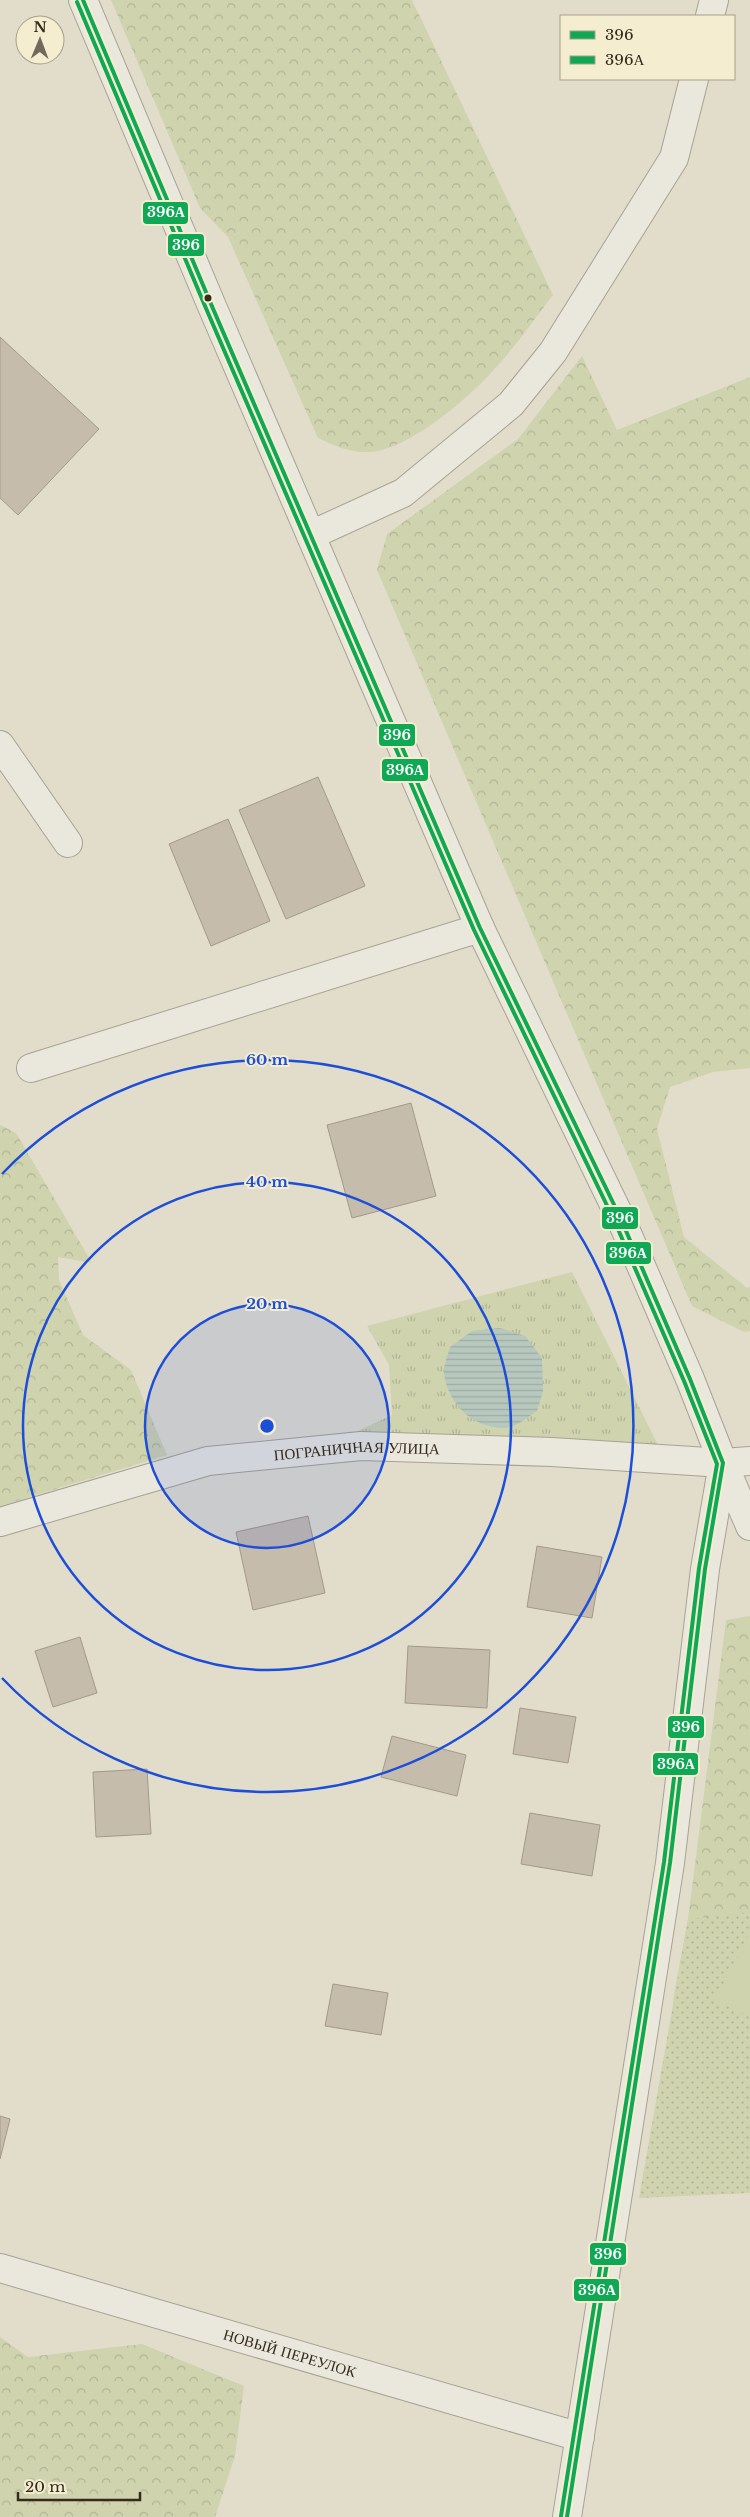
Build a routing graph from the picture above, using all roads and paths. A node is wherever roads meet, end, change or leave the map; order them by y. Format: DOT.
graph roads {
  1 [pos="83,0"];
  2 [pos="714,0"];
  3 [pos="710,15"];
  4 [pos="694,80"];
  5 [pos="311,535"];
  6 [pos="0,745"];
  7 [pos="68,843"];
  8 [pos="480,928"];
  9 [pos="31,1068"];
  10 [pos="750,1461"];
  11 [pos="723,1464"];
  12 [pos="0,1522"];
  13 [pos="750,1526"];
  14 [pos="0,2268"];
  15 [pos="580,2437"];
  16 [pos="567,2517"];
  1 -- 5 [label="street"];
  2 -- 3 [label="street"];
  4 -- 5 [label="street"];
  5 -- 8 [label="street"];
  6 -- 7 [label="street"];
  8 -- 9 [label="street"];
  8 -- 11 [label="street"];
  10 -- 11 [label="street, ПОГРАНИЧНАЯ УЛИЦА"];
  11 -- 12 [label="street, ПОГРАНИЧНАЯ УЛИЦА"];
  11 -- 13 [label="street"];
  11 -- 15 [label="street"];
  14 -- 15 [label="street, НОВЫЙ ПЕРЕУЛОК"];
  15 -- 16 [label="street"];
}
